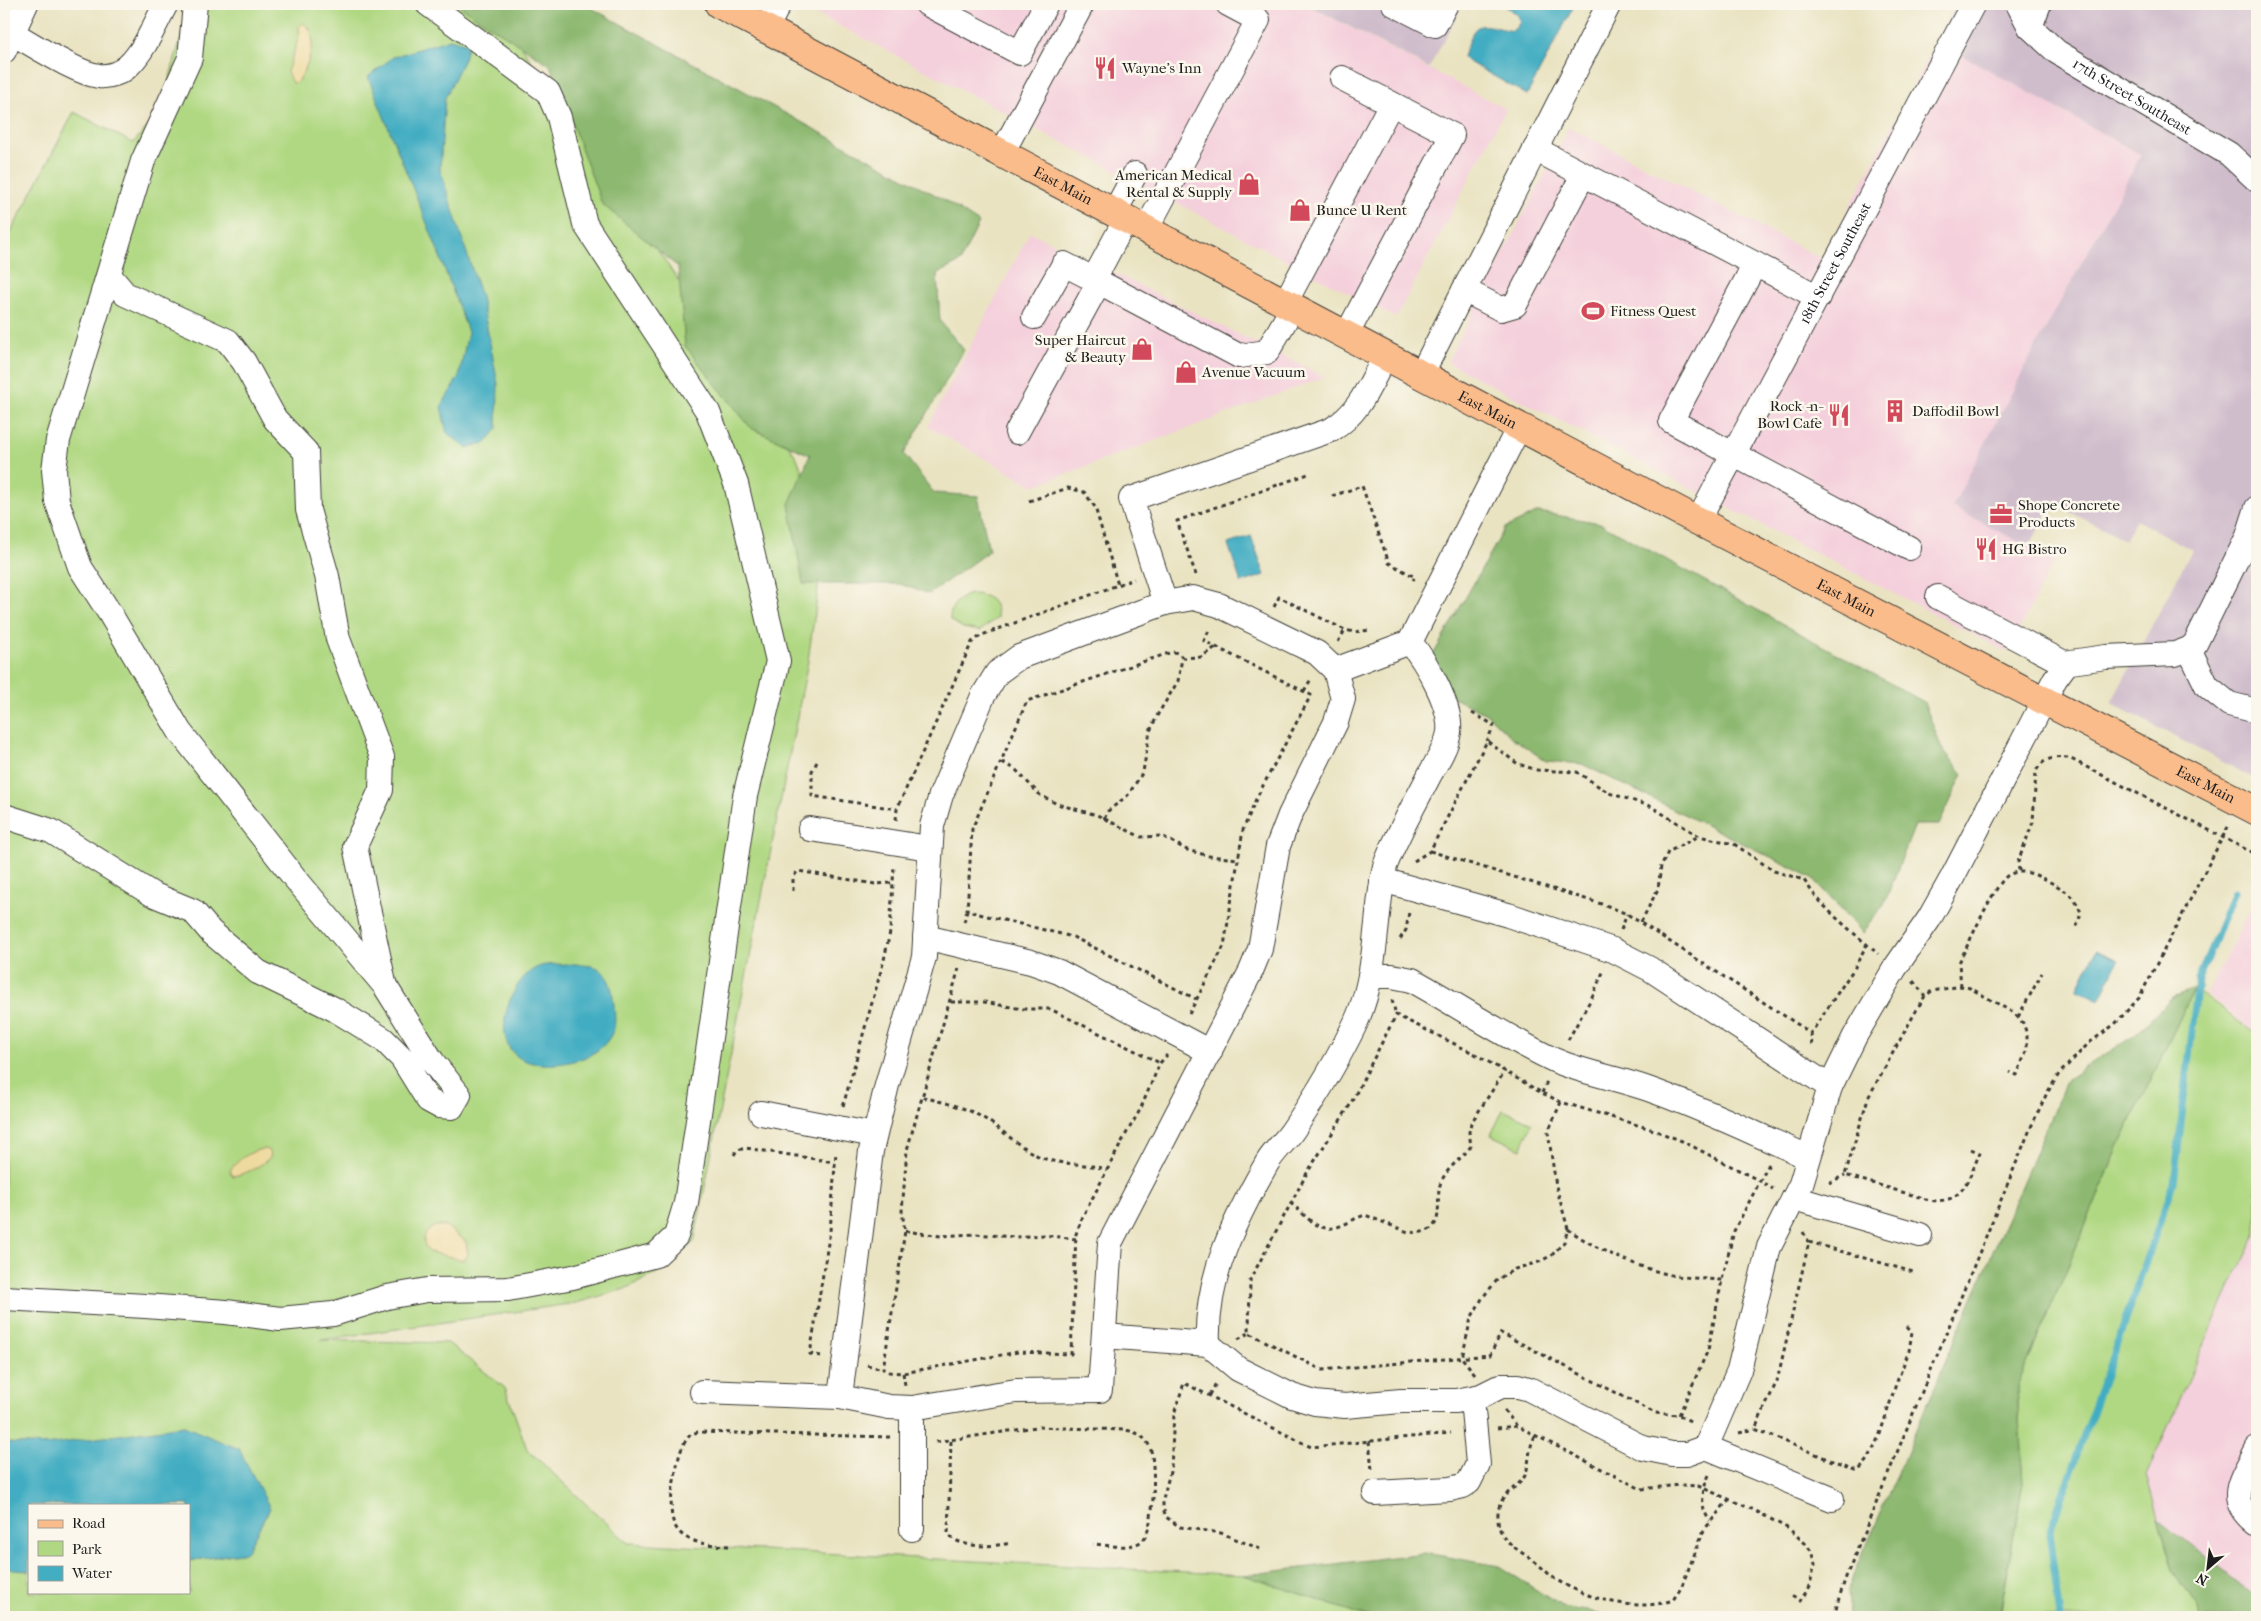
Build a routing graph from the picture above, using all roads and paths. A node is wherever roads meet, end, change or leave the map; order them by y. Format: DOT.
graph roads {
  1 [pos="26,4"];
  2 [pos="166,4"];
  3 [pos="195,4"];
  4 [pos="428,4"];
  5 [pos="719,4"];
  6 [pos="780,4"];
  7 [pos="927,4"];
  8 [pos="1046,4"];
  9 [pos="1082,4"];
  10 [pos="1228,4"];
  11 [pos="1394,4"];
  12 [pos="1446,4"];
  13 [pos="1608,4"];
  14 [pos="1973,4"];
  15 [pos="2018,4"];
  16 [pos="2039,4"];
  17 [pos="2030,27"];
  18 [pos="766,28"];
  19 [pos="8,42"];
  20 [pos="1342,78"];
  21 [pos="1391,104"];
  22 [pos="1535,149"];
  23 [pos="1002,154"];
  24 [pos="1135,174"];
  25 [pos="1583,175"];
  26 [pos="2257,180"];
  27 [pos="1129,220"];
  28 [pos="1755,264"];
  29 [pos="108,275"];
  30 [pos="1096,280"];
  31 [pos="1464,290"];
  32 [pos="1818,296"];
  33 [pos="1289,305"];
  34 [pos="1034,317"];
  35 [pos="1346,336"];
  36 [pos="1385,356"];
  37 [pos="1421,375"];
  38 [pos="1519,427"];
  39 [pos="1017,432"];
  40 [pos="1733,454"];
  41 [pos="1311,473"];
  42 [pos="1332,496"];
  43 [pos="1029,501"];
  44 [pos="2257,509"];
  45 [pos="1698,521"];
  46 [pos="1909,548"];
  47 [pos="1118,585"];
  48 [pos="1410,586"];
  49 [pos="1938,597"];
  50 [pos="1206,600"];
  51 [pos="1165,603"];
  52 [pos="1270,614"];
  53 [pos="1372,629"];
  54 [pos="1410,642"];
  55 [pos="1216,647"];
  56 [pos="2189,649"];
  57 [pos="1182,658"];
  58 [pos="2066,664"];
  59 [pos="1335,670"];
  60 [pos="2044,700"];
  61 [pos="2257,710"];
  62 [pos="1446,716"];
  63 [pos="1487,741"];
  64 [pos="817,762"];
  65 [pos="1002,762"];
  66 [pos="896,809"];
  67 [pos="2257,811"];
  68 [pos="4,816"];
  69 [pos="1104,819"];
  70 [pos="810,829"];
  71 [pos="1699,836"];
  72 [pos="2223,836"];
  73 [pos="929,848"];
  74 [pos="1430,851"];
  75 [pos="2257,854"];
  76 [pos="1238,859"];
  77 [pos="2019,872"];
  78 [pos="1382,880"];
  79 [pos="893,883"];
  80 [pos="1409,887"];
  81 [pos="792,891"];
  82 [pos="967,910"];
  83 [pos="1628,914"];
  84 [pos="1641,922"];
  85 [pos="2076,929"];
  86 [pos="925,937"];
  87 [pos="961,945"];
  88 [pos="1613,950"];
  89 [pos="2042,973"];
  90 [pos="1381,976"];
  91 [pos="385,986"];
  92 [pos="1961,986"];
  93 [pos="1196,999"];
  94 [pos="951,1002"];
  95 [pos="1396,1015"];
  96 [pos="2018,1017"];
  97 [pos="1810,1033"];
  98 [pos="1179,1035"];
  99 [pos="1210,1052"];
  100 [pos="1556,1060"];
  101 [pos="1160,1063"];
  102 [pos="1504,1071"];
  103 [pos="1807,1071"];
  104 [pos="2010,1072"];
  105 [pos="1830,1087"];
  106 [pos="1542,1093"];
  107 [pos="923,1097"];
  108 [pos="1560,1102"];
  109 [pos="761,1113"];
  110 [pos="874,1135"];
  111 [pos="1780,1145"];
  112 [pos="1971,1149"];
  113 [pos="734,1155"];
  114 [pos="1808,1158"];
  115 [pos="834,1162"];
  116 [pos="1107,1170"];
  117 [pos="1845,1174"];
  118 [pos="1760,1180"];
  119 [pos="1824,1186"];
  120 [pos="1794,1198"];
  121 [pos="1290,1203"];
  122 [pos="1568,1229"];
  123 [pos="906,1231"];
  124 [pos="1920,1235"];
  125 [pos="1076,1239"];
  126 [pos="1913,1272"];
  127 [pos="1722,1280"];
  128 [pos="4,1298"];
  129 [pos="1907,1326"];
  130 [pos="1104,1336"];
  131 [pos="1208,1344"];
  132 [pos="1462,1358"];
  133 [pos="702,1392"];
  134 [pos="1480,1395"];
  135 [pos="840,1398"];
  136 [pos="912,1408"];
  137 [pos="1517,1426"];
  138 [pos="1535,1436"];
  139 [pos="951,1441"];
  140 [pos="1706,1447"];
  141 [pos="2257,1449"];
  142 [pos="1375,1493"];
  143 [pos="1729,1499"];
  144 [pos="1832,1499"];
  145 [pos="2257,1524"];
  146 [pos="912,1529"];
  147 [pos="1010,1543"];
  148 [pos="1834,1617"];
  1 -- 19 [label="street"];
  2 -- 19 [label="street"];
  3 -- 29 [label="street"];
  4 -- 128 [label="street"];
  5 -- 18 [label="main road, East Main"];
  6 -- 18 [label="street"];
  7 -- 8 [label="street"];
  9 -- 23 [label="street"];
  10 -- 27 [label="street"];
  11 -- 12 [label="street"];
  13 -- 22 [label="street"];
  14 -- 32 [label="street, 18th Street Southeast"];
  15 -- 17 [label="street, 17th Street Southeast"];
  16 -- 17 [label="street"];
  17 -- 26 [label="street, 17th Street Southeast"];
  18 -- 23 [label="main road, East Main"];
  20 -- 21 [label="street"];
  21 -- 33 [label="street"];
  21 -- 35 [label="street"];
  22 -- 25 [label="street"];
  22 -- 31 [label="street"];
  23 -- 27 [label="main road, East Main"];
  24 -- 27 [label="street"];
  25 -- 28 [label="street"];
  25 -- 31 [label="street"];
  27 -- 30 [label="street"];
  27 -- 33 [label="main road, East Main"];
  28 -- 32 [label="street"];
  28 -- 40 [label="street"];
  29 -- 91 [label="street"];
  29 -- 91 [label="street"];
  30 -- 33 [label="street"];
  30 -- 34 [label="street"];
  30 -- 39 [label="street"];
  31 -- 37 [label="street"];
  32 -- 40 [label="street, 18th Street Southeast"];
  33 -- 35 [label="main road, East Main"];
  35 -- 36 [label="main road, East Main"];
  36 -- 37 [label="main road, East Main"];
  36 -- 51 [label="street"];
  37 -- 38 [label="main road, East Main"];
  38 -- 45 [label="main road, East Main"];
  38 -- 54 [label="street"];
  40 -- 45 [label="street, 18th Street Southeast"];
  40 -- 46 [label="street"];
  41 -- 50 [label="path"];
  42 -- 48 [label="path"];
  43 -- 47 [label="path"];
  44 -- 56 [label="street"];
  45 -- 60 [label="main road, East Main"];
  49 -- 58 [label="street"];
  50 -- 51 [label="street"];
  50 -- 55 [label="path"];
  50 -- 59 [label="street"];
  51 -- 73 [label="street"];
  52 -- 53 [label="path"];
  54 -- 59 [label="street"];
  54 -- 62 [label="street"];
  55 -- 57 [label="path"];
  55 -- 76 [label="path"];
  56 -- 58 [label="street"];
  56 -- 61 [label="street"];
  57 -- 65 [label="path"];
  57 -- 69 [label="path"];
  58 -- 60 [label="street"];
  59 -- 99 [label="street"];
  60 -- 67 [label="main road, East Main"];
  60 -- 105 [label="street"];
  62 -- 63 [label="path"];
  62 -- 78 [label="street"];
  63 -- 71 [label="path"];
  63 -- 74 [label="path"];
  64 -- 66 [label="path"];
  65 -- 69 [label="path"];
  65 -- 82 [label="path"];
  68 -- 91 [label="street"];
  69 -- 76 [label="path"];
  70 -- 73 [label="street"];
  71 -- 84 [label="path"];
  71 -- 97 [label="path"];
  72 -- 75 [label="path"];
  72 -- 77 [label="path"];
  72 -- 148 [label="path"];
  73 -- 86 [label="street"];
  74 -- 80 [label="path"];
  74 -- 83 [label="path"];
  76 -- 93 [label="path"];
  77 -- 85 [label="path"];
  77 -- 92 [label="path"];
  78 -- 80 [label="street"];
  78 -- 90 [label="street"];
  79 -- 81 [label="path"];
  80 -- 88 [label="street"];
  80 -- 90 [label="path"];
  82 -- 87 [label="path"];
  82 -- 93 [label="path"];
  83 -- 84 [label="path"];
  83 -- 88 [label="path"];
  84 -- 97 [label="path"];
  86 -- 87 [label="street"];
  86 -- 110 [label="street"];
  87 -- 94 [label="path"];
  87 -- 98 [label="street"];
  88 -- 100 [label="path"];
  88 -- 103 [label="street"];
  89 -- 96 [label="path"];
  90 -- 95 [label="path"];
  90 -- 100 [label="street"];
  90 -- 131 [label="street"];
  92 -- 96 [label="path"];
  92 -- 117 [label="path"];
  93 -- 98 [label="path"];
  94 -- 101 [label="path"];
  94 -- 107 [label="path"];
  95 -- 102 [label="path"];
  95 -- 121 [label="path"];
  96 -- 104 [label="path"];
  97 -- 103 [label="path"];
  98 -- 99 [label="street"];
  98 -- 101 [label="path"];
  99 -- 130 [label="street"];
  100 -- 106 [label="path"];
  100 -- 111 [label="street"];
  101 -- 116 [label="path"];
  102 -- 106 [label="path"];
  102 -- 121 [label="path"];
  103 -- 105 [label="street"];
  105 -- 114 [label="street"];
  106 -- 108 [label="path"];
  107 -- 116 [label="path"];
  107 -- 123 [label="path"];
  108 -- 118 [label="path"];
  108 -- 122 [label="path"];
  109 -- 110 [label="street"];
  110 -- 135 [label="street"];
  111 -- 114 [label="street"];
  111 -- 118 [label="path"];
  112 -- 117 [label="path"];
  113 -- 115 [label="path"];
  114 -- 120 [label="street"];
  116 -- 125 [label="path"];
  117 -- 119 [label="path"];
  118 -- 127 [label="path"];
  120 -- 124 [label="street"];
  120 -- 140 [label="street"];
  121 -- 132 [label="path"];
  122 -- 127 [label="path"];
  122 -- 132 [label="path"];
  123 -- 125 [label="path"];
  123 -- 125 [label="path"];
  126 -- 129 [label="path"];
  127 -- 132 [label="path"];
  130 -- 131 [label="street"];
  130 -- 136 [label="street"];
  131 -- 134 [label="street"];
  132 -- 134 [label="path"];
  133 -- 135 [label="street"];
  134 -- 137 [label="path"];
  134 -- 140 [label="street"];
  134 -- 142 [label="street"];
  135 -- 136 [label="street"];
  136 -- 146 [label="street"];
  138 -- 143 [label="path"];
  139 -- 147 [label="path"];
  140 -- 144 [label="street"];
  141 -- 145 [label="street"];
}
